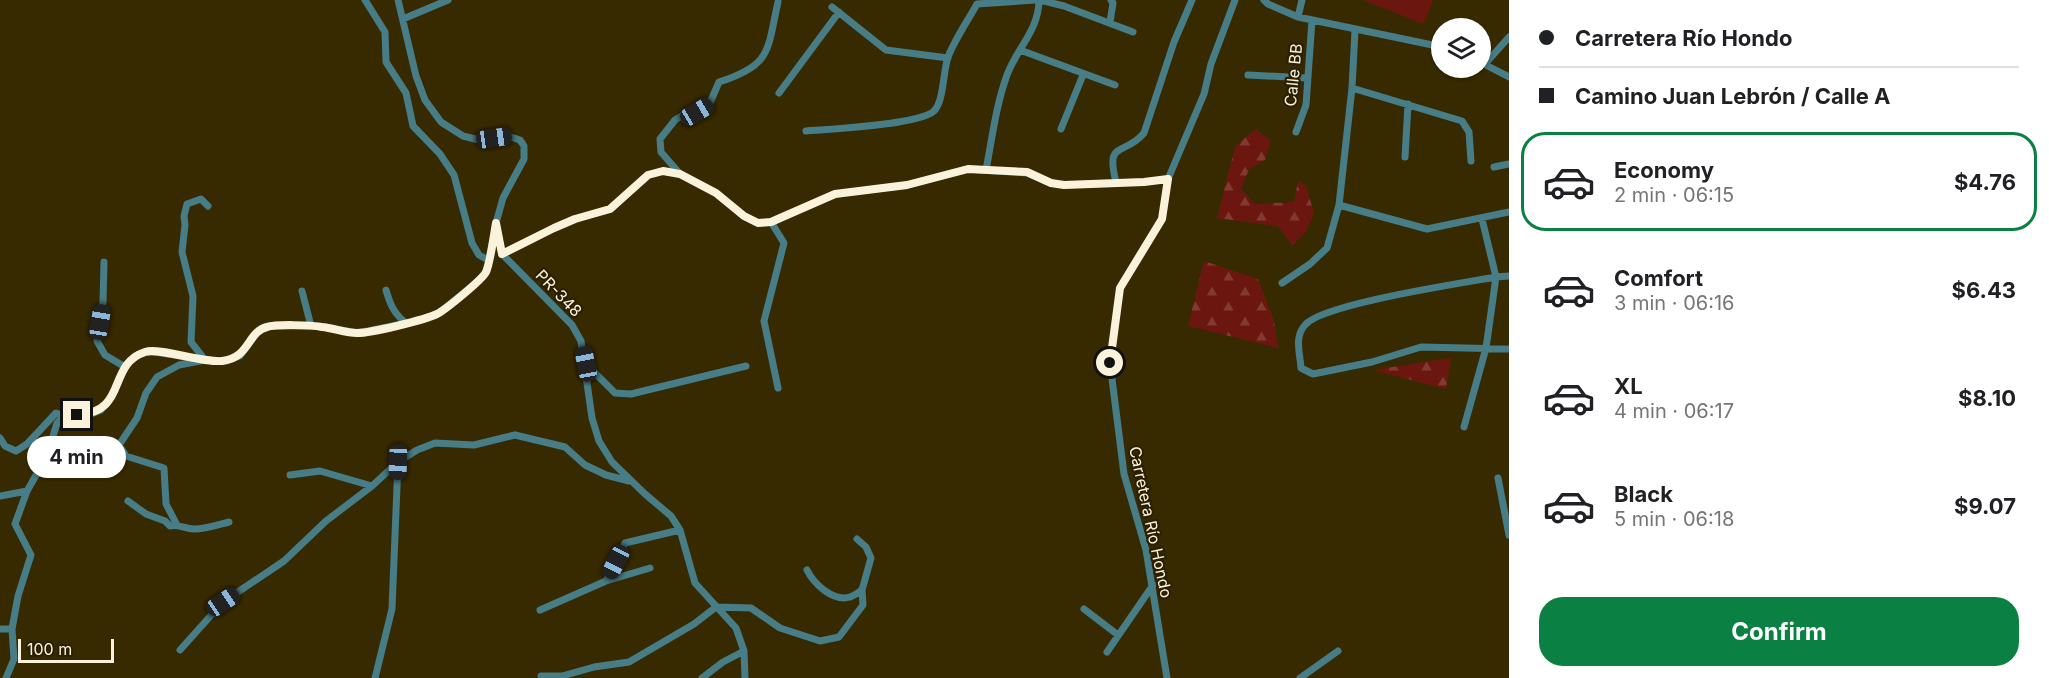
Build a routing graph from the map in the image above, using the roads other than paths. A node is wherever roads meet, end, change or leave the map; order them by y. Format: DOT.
graph roads {
  1 [pos="364,0"];
  2 [pos="400,0"];
  3 [pos="448,0"];
  4 [pos="1038,0"];
  5 [pos="1111,0"];
  6 [pos="1192,0"];
  7 [pos="1235,0"];
  8 [pos="1264,0"];
  9 [pos="1302,0"];
  10 [pos="778,2"];
  11 [pos="832,7"];
  12 [pos="839,12"];
  13 [pos="1298,17"];
  14 [pos="403,19"];
  15 [pos="1312,20"];
  16 [pos="1110,22"];
  17 [pos="1355,30"];
  18 [pos="1133,32"];
  19 [pos="1509,37"];
  20 [pos="1431,45"];
  21 [pos="1020,51"];
  22 [pos="1491,55"];
  23 [pos="948,58"];
  24 [pos="1491,67"];
  25 [pos="1083,75"];
  26 [pos="1248,75"];
  27 [pos="1509,77"];
  28 [pos="1307,78"];
  29 [pos="1114,86"];
  30 [pos="1352,88"];
  31 [pos="779,93"];
  32 [pos="1408,104"];
  33 [pos="1060,129"];
  34 [pos="806,131"];
  35 [pos="1296,132"];
  36 [pos="1405,157"];
  37 [pos="1470,161"];
  38 [pos="1509,164"];
  39 [pos="1494,167"];
  40 [pos="986,170"];
  41 [pos="680,174"];
  42 [pos="1168,179"];
  43 [pos="1116,182"];
  44 [pos="1338,205"];
  45 [pos="208,206"];
  46 [pos="1509,212"];
  47 [pos="1482,219"];
  48 [pos="771,222"];
  49 [pos="496,223"];
  50 [pos="502,254"];
  51 [pos="488,260"];
  52 [pos="104,262"];
  53 [pos="1509,276"];
  54 [pos="1496,277"];
  55 [pos="1282,283"];
  56 [pos="386,290"];
  57 [pos="302,291"];
  58 [pos="406,323"];
  59 [pos="311,326"];
  60 [pos="1486,348"];
  61 [pos="1509,349"];
  62 [pos="205,360"];
  63 [pos="586,364"];
  64 [pos="746,366"];
  65 [pos="125,367"];
  66 [pos="778,388"];
  67 [pos="64,416"];
  68 [pos="1464,427"];
  69 [pos="0,438"];
  70 [pos="398,462"];
  71 [pos="294,476"];
  72 [pos="1498,478"];
  73 [pos="631,481"];
  74 [pos="372,486"];
  75 [pos="27,491"];
  76 [pos="0,496"];
  77 [pos="128,501"];
  78 [pos="229,522"];
  79 [pos="177,525"];
  80 [pos="680,530"];
  81 [pos="1509,536"];
  82 [pos="857,539"];
  83 [pos="650,568"];
  84 [pos="807,570"];
  85 [pos="606,581"];
  86 [pos="1153,585"];
  87 [pos="862,590"];
  88 [pos="716,607"];
  89 [pos="1084,609"];
  90 [pos="540,610"];
  91 [pos="0,629"];
  92 [pos="12,629"];
  93 [pos="1118,635"];
  94 [pos="180,650"];
  95 [pos="744,651"];
  96 [pos="1338,651"];
  97 [pos="1107,652"];
  98 [pos="541,676"];
  99 [pos="6,678"];
  100 [pos="375,678"];
  101 [pos="702,678"];
  102 [pos="746,678"];
  103 [pos="1167,678"];
  104 [pos="1300,678"];
  1 -- 51 [label="street"];
  2 -- 14 [label="street"];
  3 -- 14 [label="street"];
  4 -- 16 [label="street"];
  4 -- 21 [label="street"];
  4 -- 23 [label="street"];
  5 -- 16 [label="street"];
  6 -- 43 [label="street"];
  7 -- 42 [label="street, Carretera Río Hondo"];
  8 -- 13 [label="street"];
  9 -- 13 [label="street"];
  10 -- 41 [label="street"];
  11 -- 12 [label="street"];
  12 -- 23 [label="street"];
  12 -- 31 [label="street"];
  13 -- 15 [label="street"];
  14 -- 49 [label="street"];
  15 -- 17 [label="street"];
  15 -- 28 [label="street, Calle BB"];
  16 -- 18 [label="street"];
  17 -- 20 [label="street"];
  17 -- 30 [label="street"];
  19 -- 22 [label="street"];
  21 -- 25 [label="street"];
  21 -- 40 [label="street"];
  23 -- 34 [label="street"];
  24 -- 27 [label="street"];
  25 -- 29 [label="street"];
  25 -- 33 [label="street"];
  26 -- 28 [label="street"];
  28 -- 35 [label="street, Calle BB"];
  30 -- 32 [label="street"];
  30 -- 44 [label="street"];
  32 -- 36 [label="street"];
  32 -- 37 [label="street"];
  38 -- 39 [label="street"];
  40 -- 43 [label="street"];
  40 -- 48 [label="street"];
  41 -- 48 [label="street"];
  41 -- 50 [label="street"];
  42 -- 43 [label="street"];
  42 -- 86 [label="street, Carretera Río Hondo"];
  44 -- 47 [label="street"];
  44 -- 55 [label="street"];
  45 -- 62 [label="street"];
  46 -- 47 [label="street"];
  47 -- 54 [label="street"];
  48 -- 66 [label="street"];
  49 -- 50 [label="street"];
  49 -- 51 [label="street"];
  50 -- 63 [label="street, PR-348 / PR-348"];
  51 -- 58 [label="street"];
  52 -- 65 [label="street"];
  53 -- 54 [label="street"];
  54 -- 60 [label="street"];
  54 -- 60 [label="street"];
  56 -- 58 [label="street"];
  57 -- 59 [label="street"];
  58 -- 59 [label="street"];
  59 -- 62 [label="street"];
  60 -- 61 [label="street"];
  60 -- 68 [label="street"];
  62 -- 65 [label="street"];
  62 -- 79 [label="street"];
  63 -- 64 [label="street"];
  63 -- 73 [label="street, PR-348 / PR-348"];
  65 -- 67 [label="street"];
  67 -- 69 [label="street"];
  67 -- 75 [label="street"];
  70 -- 73 [label="street"];
  70 -- 74 [label="street"];
  70 -- 100 [label="street"];
  71 -- 74 [label="street"];
  72 -- 81 [label="street"];
  73 -- 80 [label="street, PR-348 / PR-348"];
  74 -- 94 [label="street"];
  75 -- 76 [label="street"];
  75 -- 92 [label="street"];
  77 -- 79 [label="street"];
  78 -- 79 [label="street"];
  80 -- 85 [label="street"];
  80 -- 88 [label="street, PR-348 / PR-348"];
  82 -- 87 [label="street"];
  83 -- 85 [label="street"];
  84 -- 87 [label="street"];
  85 -- 90 [label="street"];
  86 -- 93 [label="street"];
  86 -- 103 [label="street, Carretera Río Hondo"];
  87 -- 88 [label="street"];
  88 -- 95 [label="street, PR-348 / PR-348"];
  88 -- 98 [label="street"];
  89 -- 93 [label="street"];
  91 -- 92 [label="street"];
  92 -- 99 [label="street"];
  93 -- 97 [label="street"];
  95 -- 101 [label="street"];
  95 -- 102 [label="street, PR-348 / PR-348"];
  96 -- 104 [label="street"];
}
